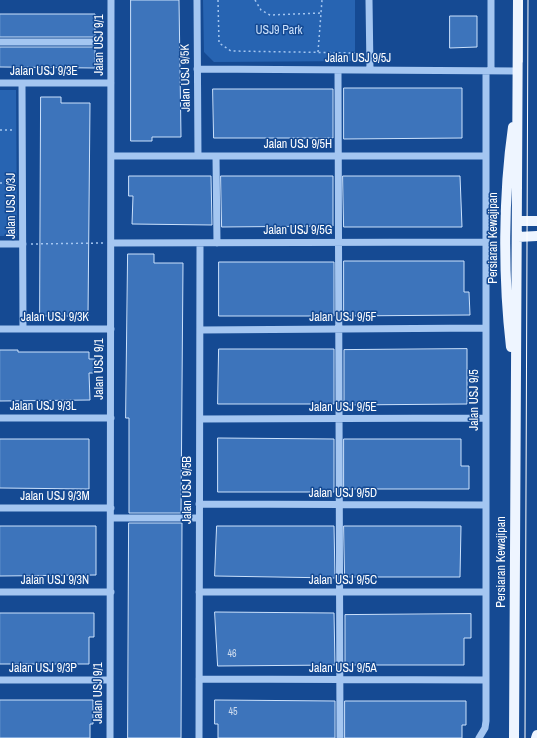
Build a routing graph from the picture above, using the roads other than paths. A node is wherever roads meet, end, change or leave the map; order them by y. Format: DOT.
graph roads {
  1 [pos="111,0"];
  2 [pos="197,0"];
  3 [pos="369,0"];
  4 [pos="491,0"];
  5 [pos="518,0"];
  6 [pos="0,42"];
  7 [pos="96,42"];
  8 [pos="197,69"];
  9 [pos="338,70"];
  10 [pos="370,70"];
  11 [pos="489,71"];
  12 [pos="518,71"];
  13 [pos="0,83"];
  14 [pos="22,83"];
  15 [pos="111,83"];
  16 [pos="518,90"];
  17 [pos="111,156"];
  18 [pos="198,156"];
  19 [pos="216,156"];
  20 [pos="339,156"];
  21 [pos="485,156"];
  22 [pos="518,221"];
  23 [pos="537,221"];
  24 [pos="537,236"];
  25 [pos="518,237"];
  26 [pos="339,242"];
  27 [pos="486,242"];
  28 [pos="111,243"];
  29 [pos="200,243"];
  30 [pos="217,243"];
  31 [pos="0,244"];
  32 [pos="23,244"];
  33 [pos="486,328"];
  34 [pos="0,329"];
  35 [pos="23,329"];
  36 [pos="111,329"];
  37 [pos="339,329"];
  38 [pos="200,330"];
  39 [pos="516,386"];
  40 [pos="0,418"];
  41 [pos="111,418"];
  42 [pos="486,418"];
  43 [pos="200,419"];
  44 [pos="339,419"];
  45 [pos="199,504"];
  46 [pos="340,505"];
  47 [pos="486,505"];
  48 [pos="0,508"];
  49 [pos="111,508"];
  50 [pos="111,518"];
  51 [pos="199,518"];
  52 [pos="0,592"];
  53 [pos="111,592"];
  54 [pos="199,592"];
  55 [pos="340,592"];
  56 [pos="486,592"];
  57 [pos="199,679"];
  58 [pos="0,680"];
  59 [pos="110,680"];
  60 [pos="340,680"];
  61 [pos="486,680"];
  62 [pos="514,723"];
  63 [pos="110,738"];
  64 [pos="199,738"];
  65 [pos="340,738"];
  66 [pos="479,738"];
  67 [pos="506,738"];
  68 [pos="514,738"];
  1 -- 15 [label="street, Jalan USJ 9/1"];
  2 -- 8 [label="street, Jalan USJ 9/5K"];
  3 -- 10 [label="street"];
  4 -- 11 [label="street, Jalan USJ 9/5"];
  5 -- 12 [label="main road, Persiaran Kewajipan"];
  6 -- 7 [label="street"];
  8 -- 9 [label="street, Jalan USJ 9/5J"];
  8 -- 18 [label="street, Jalan USJ 9/5K"];
  9 -- 10 [label="street, Jalan USJ 9/5J"];
  9 -- 20 [label="street"];
  10 -- 11 [label="street, Jalan USJ 9/5J"];
  11 -- 12 [label="street, Jalan USJ 9/5J"];
  11 -- 21 [label="street, Jalan USJ 9/5"];
  12 -- 16 [label="main road, Persiaran Kewajipan"];
  13 -- 14 [label="street, Jalan USJ 9/3E"];
  14 -- 15 [label="street, Jalan USJ 9/3E"];
  14 -- 32 [label="street, Jalan USJ 9/3J"];
  15 -- 17 [label="street, Jalan USJ 9/1"];
  16 -- 22 [label="main road, Persiaran Kewajipan"];
  16 -- 39 [label="main road, Persiaran Kewajipan"];
  17 -- 18 [label="street, Jalan USJ 9/5H"];
  17 -- 28 [label="street, Jalan USJ 9/1"];
  18 -- 19 [label="street, Jalan USJ 9/5H"];
  19 -- 20 [label="street, Jalan USJ 9/5H"];
  19 -- 30 [label="street"];
  20 -- 21 [label="street, Jalan USJ 9/5H"];
  20 -- 26 [label="street"];
  21 -- 27 [label="street, Jalan USJ 9/5"];
  22 -- 23 [label="main road"];
  22 -- 25 [label="main road, Persiaran Kewajipan"];
  24 -- 25 [label="main road"];
  25 -- 39 [label="main road, Persiaran Kewajipan"];
  26 -- 27 [label="street, Jalan USJ 9/5G"];
  26 -- 30 [label="street, Jalan USJ 9/5G"];
  26 -- 37 [label="street"];
  27 -- 33 [label="street, Jalan USJ 9/5"];
  28 -- 29 [label="street, Jalan USJ 9/5G"];
  28 -- 36 [label="street, Jalan USJ 9/1"];
  29 -- 30 [label="street, Jalan USJ 9/5G"];
  29 -- 38 [label="street, Jalan USJ 9/5B"];
  31 -- 32 [label="street"];
  32 -- 35 [label="street, Jalan USJ 9/3J"];
  33 -- 37 [label="street, Jalan USJ 9/5F"];
  33 -- 42 [label="street, Jalan USJ 9/5"];
  34 -- 35 [label="street, Jalan USJ 9/3K"];
  35 -- 36 [label="street, Jalan USJ 9/3K"];
  36 -- 41 [label="street, Jalan USJ 9/1"];
  37 -- 38 [label="street, Jalan USJ 9/5F"];
  37 -- 44 [label="street"];
  38 -- 43 [label="street, Jalan USJ 9/5B"];
  39 -- 62 [label="main road, Persiaran Kewajipan"];
  40 -- 41 [label="street, Jalan USJ 9/3L"];
  41 -- 49 [label="street, Jalan USJ 9/1"];
  42 -- 44 [label="street, Jalan USJ 9/5E"];
  42 -- 47 [label="street, Jalan USJ 9/5"];
  43 -- 44 [label="street, Jalan USJ 9/5E"];
  43 -- 45 [label="street, Jalan USJ 9/5B"];
  44 -- 46 [label="street"];
  45 -- 46 [label="street, Jalan USJ 9/5D"];
  45 -- 51 [label="street, Jalan USJ 9/5B"];
  46 -- 47 [label="street, Jalan USJ 9/5D"];
  46 -- 55 [label="street"];
  47 -- 56 [label="street, Jalan USJ 9/5"];
  48 -- 49 [label="street, Jalan USJ 9/3M"];
  49 -- 50 [label="street, Jalan USJ 9/1"];
  50 -- 51 [label="street"];
  50 -- 53 [label="street, Jalan USJ 9/1"];
  51 -- 54 [label="street, Jalan USJ 9/5B"];
  52 -- 53 [label="street, Jalan USJ 9/3N"];
  53 -- 59 [label="street, Jalan USJ 9/1"];
  54 -- 55 [label="street, Jalan USJ 9/5C"];
  54 -- 57 [label="street, Jalan USJ 9/5B"];
  55 -- 56 [label="street, Jalan USJ 9/5C"];
  55 -- 60 [label="street"];
  56 -- 61 [label="street, Jalan USJ 9/5"];
  57 -- 60 [label="street, Jalan USJ 9/5A"];
  57 -- 64 [label="street, Jalan USJ 9/5B"];
  58 -- 59 [label="street, Jalan USJ 9/3P"];
  59 -- 63 [label="street, Jalan USJ 9/1"];
  60 -- 61 [label="street, Jalan USJ 9/5A"];
  60 -- 65 [label="street"];
  61 -- 66 [label="street, Jalan USJ 9/5"];
  62 -- 67 [label="main road"];
  62 -- 68 [label="main road, Persiaran Kewajipan"];
}
